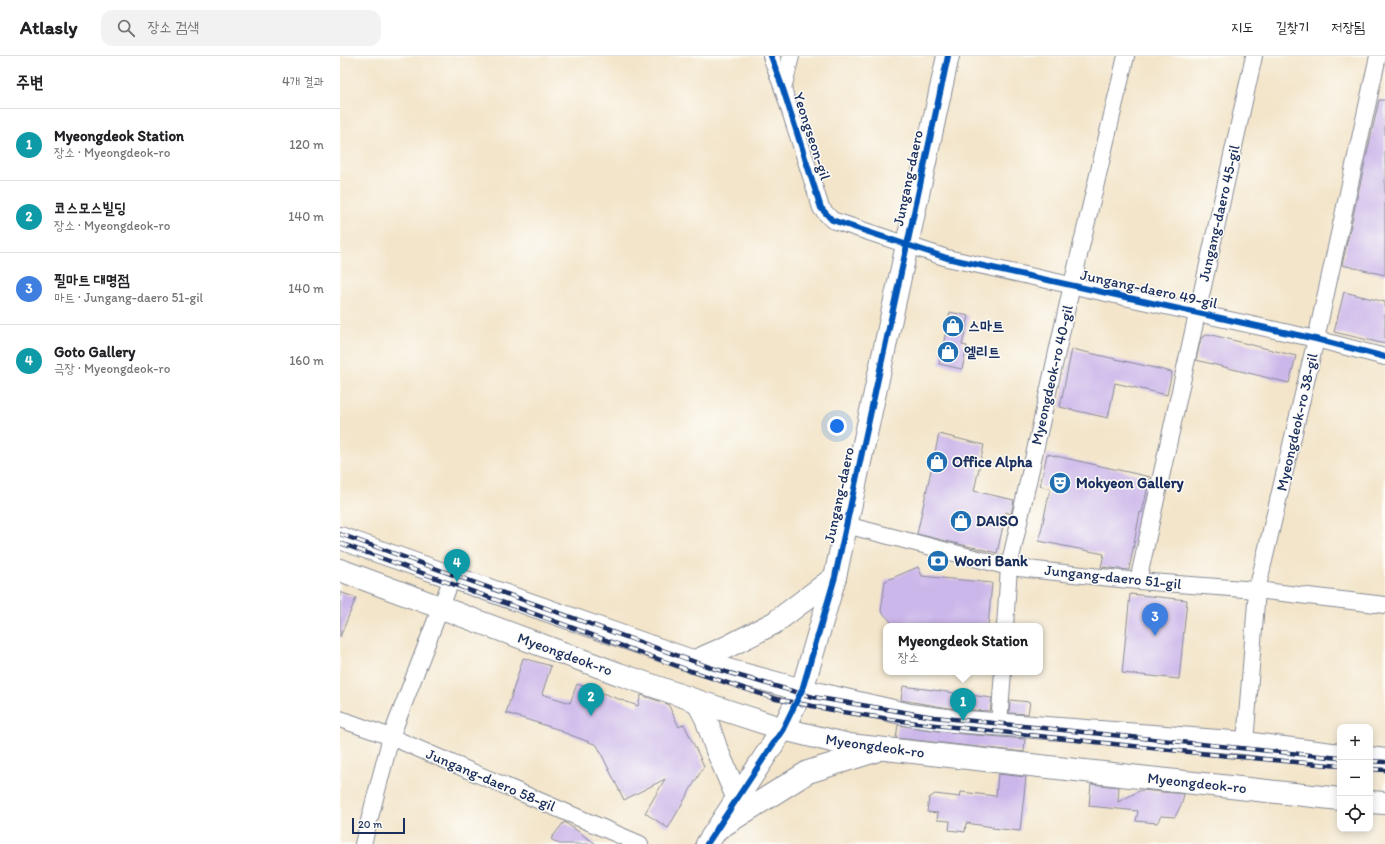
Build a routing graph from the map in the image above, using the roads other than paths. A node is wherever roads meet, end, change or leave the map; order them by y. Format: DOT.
graph roads {
  1 [pos="771,56"];
  2 [pos="791,56"];
  3 [pos="948,56"];
  4 [pos="1126,56"];
  5 [pos="1254,56"];
  6 [pos="1378,56"];
  7 [pos="783,89"];
  8 [pos="832,220"];
  9 [pos="907,244"];
  10 [pos="1072,285"];
  11 [pos="1196,312"];
  12 [pos="1316,339"];
  13 [pos="1385,357"];
  14 [pos="846,525"];
  15 [pos="340,538"];
  16 [pos="1009,567"];
  17 [pos="340,570"];
  18 [pos="835,577"];
  19 [pos="452,578"];
  20 [pos="1138,581"];
  21 [pos="1257,590"];
  22 [pos="1385,604"];
  23 [pos="441,608"];
  24 [pos="1006,623"];
  25 [pos="693,662"];
  26 [pos="1002,675"];
  27 [pos="802,690"];
  28 [pos="697,701"];
  29 [pos="340,718"];
  30 [pos="999,724"];
  31 [pos="783,729"];
  32 [pos="391,737"];
  33 [pos="1245,743"];
  34 [pos="883,749"];
  35 [pos="1337,755"];
  36 [pos="1373,758"];
  37 [pos="1385,760"];
  38 [pos="737,797"];
  39 [pos="1337,799"];
  40 [pos="1373,802"];
  41 [pos="1385,803"];
  42 [pos="712,837"];
  43 [pos="363,844"];
  44 [pos="640,844"];
  1 -- 7 [label="street, Yeongseon-gil"];
  2 -- 7 [label="street"];
  3 -- 9 [label="main road, Jungang-daero"];
  4 -- 10 [label="street, Myeongdeok-ro 40-gil"];
  5 -- 11 [label="street, Jungang-daero 45-gil"];
  6 -- 12 [label="street, Myeongdeok-ro 38-gil"];
  7 -- 8 [label="street, Yeongseon-gil"];
  8 -- 9 [label="street, Jungang-daero 49-gil"];
  9 -- 10 [label="street, Jungang-daero 49-gil"];
  9 -- 14 [label="main road, Jungang-daero"];
  10 -- 11 [label="street, Jungang-daero 49-gil"];
  10 -- 16 [label="street, Myeongdeok-ro 40-gil"];
  11 -- 12 [label="street, Jungang-daero 49-gil"];
  11 -- 20 [label="street, Jungang-daero 45-gil"];
  12 -- 13 [label="street, Jungang-daero 49-gil"];
  12 -- 21 [label="street, Myeongdeok-ro 38-gil"];
  14 -- 16 [label="street, Jungang-daero 51-gil"];
  14 -- 18 [label="main road, Jungang-daero"];
  15 -- 19 [label="main road"];
  16 -- 20 [label="street, Jungang-daero 51-gil"];
  16 -- 24 [label="street, Myeongdeok-ro 40-gil"];
  17 -- 23 [label="main road, Myeongdeok-ro"];
  18 -- 25 [label="main road"];
  18 -- 27 [label="main road, Jungang-daero"];
  19 -- 23 [label="street"];
  19 -- 25 [label="main road"];
  20 -- 21 [label="street, Jungang-daero 51-gil"];
  21 -- 22 [label="street, Jungang-daero 51-gil"];
  21 -- 33 [label="street, Myeongdeok-ro 38-gil"];
  23 -- 28 [label="main road, Myeongdeok-ro"];
  23 -- 32 [label="street"];
  25 -- 27 [label="main road"];
  26 -- 30 [label="street"];
  27 -- 30 [label="main road"];
  27 -- 31 [label="main road, Jungang-daero"];
  28 -- 31 [label="main road, Myeongdeok-ro"];
  28 -- 38 [label="main road"];
  29 -- 32 [label="street, Jungang-daero 58-gil"];
  30 -- 33 [label="main road"];
  31 -- 34 [label="main road, Myeongdeok-ro"];
  31 -- 38 [label="main road, Jungang-daero"];
  32 -- 43 [label="street"];
  32 -- 44 [label="street, Jungang-daero 58-gil"];
  33 -- 35 [label="main road"];
  34 -- 39 [label="main road, Myeongdeok-ro"];
  34 -- 42 [label="main road"];
  36 -- 37 [label="main road"];
  38 -- 42 [label="main road, Jungang-daero"];
  40 -- 41 [label="main road"];
}
